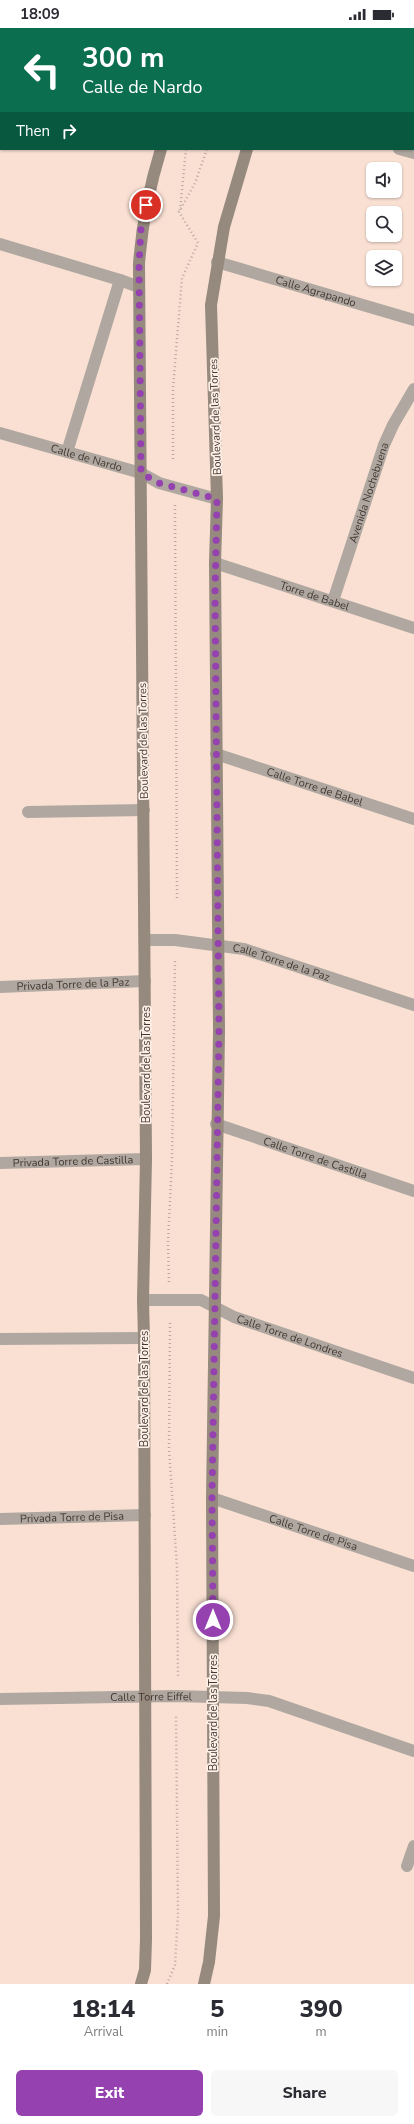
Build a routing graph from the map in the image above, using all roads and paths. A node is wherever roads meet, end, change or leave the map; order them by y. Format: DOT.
graph roads {
  1 [pos="162,150"];
  2 [pos="186,150"];
  3 [pos="207,150"];
  4 [pos="247,150"];
  5 [pos="403,150"];
  6 [pos="414,153"];
  7 [pos="180,212"];
  8 [pos="0,244"];
  9 [pos="217,262"];
  10 [pos="120,280"];
  11 [pos="139,287"];
  12 [pos="414,320"];
  13 [pos="414,389"];
  14 [pos="0,433"];
  15 [pos="67,452"];
  16 [pos="173,459"];
  17 [pos="141,473"];
  18 [pos="175,487"];
  19 [pos="217,499"];
  20 [pos="215,563"];
  21 [pos="333,601"];
  22 [pos="414,628"];
  23 [pos="216,754"];
  24 [pos="144,810"];
  25 [pos="28,812"];
  26 [pos="414,819"];
  27 [pos="177,901"];
  28 [pos="145,940"];
  29 [pos="175,940"];
  30 [pos="217,945"];
  31 [pos="145,980"];
  32 [pos="0,988"];
  33 [pos="414,1005"];
  34 [pos="216,1124"];
  35 [pos="146,1159"];
  36 [pos="0,1163"];
  37 [pos="414,1191"];
  38 [pos="170,1289"];
  39 [pos="142,1300"];
  40 [pos="215,1306"];
  41 [pos="170,1323"];
  42 [pos="144,1338"];
  43 [pos="0,1339"];
  44 [pos="414,1378"];
  45 [pos="212,1498"];
  46 [pos="145,1515"];
  47 [pos="0,1519"];
  48 [pos="414,1566"];
  49 [pos="178,1685"];
  50 [pos="146,1697"];
  51 [pos="214,1697"];
  52 [pos="0,1699"];
  53 [pos="176,1710"];
  54 [pos="414,1751"];
  55 [pos="414,1846"];
  56 [pos="407,1866"];
  57 [pos="141,1984"];
  58 [pos="167,1984"];
  59 [pos="204,1984"];
  1 -- 11 [label="street, Boulevard de las Torres"];
  2 -- 7 [label="path"];
  3 -- 7 [label="path"];
  4 -- 9 [label="street, Boulevard de las Torres"];
  5 -- 6 [label="street"];
  7 -- 16 [label="path"];
  8 -- 10 [label="street"];
  9 -- 12 [label="street, Calle Agrapando"];
  9 -- 19 [label="street, Boulevard de las Torres"];
  10 -- 11 [label="street"];
  10 -- 15 [label="street"];
  11 -- 17 [label="street, Boulevard de las Torres"];
  13 -- 21 [label="street, Avenida Nochebuena"];
  14 -- 15 [label="street, Calle de Nardo"];
  15 -- 17 [label="street, Calle de Nardo"];
  17 -- 18 [label="street, Calle de Nardo"];
  17 -- 24 [label="street, Boulevard de las Torres"];
  18 -- 19 [label="street, Calle de Nardo"];
  18 -- 27 [label="path"];
  19 -- 20 [label="street, Boulevard de las Torres"];
  20 -- 21 [label="street, Torre de Babel"];
  20 -- 23 [label="street, Boulevard de las Torres"];
  21 -- 22 [label="street, Torre de Babel"];
  23 -- 26 [label="street, Calle Torre de Babel"];
  23 -- 30 [label="street, Boulevard de las Torres"];
  24 -- 25 [label="street"];
  24 -- 28 [label="street, Boulevard de las Torres"];
  28 -- 29 [label="street, Calle Torre de la Paz"];
  28 -- 31 [label="street, Boulevard de las Torres"];
  29 -- 30 [label="street, Calle Torre de la Paz"];
  29 -- 38 [label="path"];
  30 -- 33 [label="street, Calle Torre de la Paz"];
  30 -- 34 [label="street, Boulevard de las Torres"];
  31 -- 32 [label="street, Privada Torre de la Paz"];
  31 -- 35 [label="street, Boulevard de las Torres"];
  34 -- 37 [label="street, Calle Torre de Castilla"];
  34 -- 40 [label="street, Boulevard de las Torres"];
  35 -- 36 [label="street, Privada Torre de Castilla"];
  35 -- 39 [label="street, Boulevard de las Torres"];
  39 -- 40 [label="street, Calle Torre de Londres"];
  39 -- 42 [label="street, Boulevard de las Torres"];
  40 -- 44 [label="street, Calle Torre de Londres"];
  40 -- 45 [label="street, Boulevard de las Torres"];
  41 -- 49 [label="path"];
  42 -- 43 [label="street"];
  42 -- 46 [label="street, Boulevard de las Torres"];
  45 -- 48 [label="street, Calle Torre de Pisa"];
  45 -- 51 [label="street, Boulevard de las Torres"];
  46 -- 47 [label="street, Privada Torre de Pisa"];
  46 -- 50 [label="street, Boulevard de las Torres"];
  50 -- 51 [label="street, Calle Torre Eiffel"];
  50 -- 52 [label="street, Calle Torre Eiffel"];
  50 -- 57 [label="street, Boulevard de las Torres"];
  51 -- 54 [label="street, Calle Torre Eiffel"];
  51 -- 59 [label="street, Boulevard de las Torres"];
  53 -- 58 [label="path"];
  55 -- 56 [label="street"];
}
